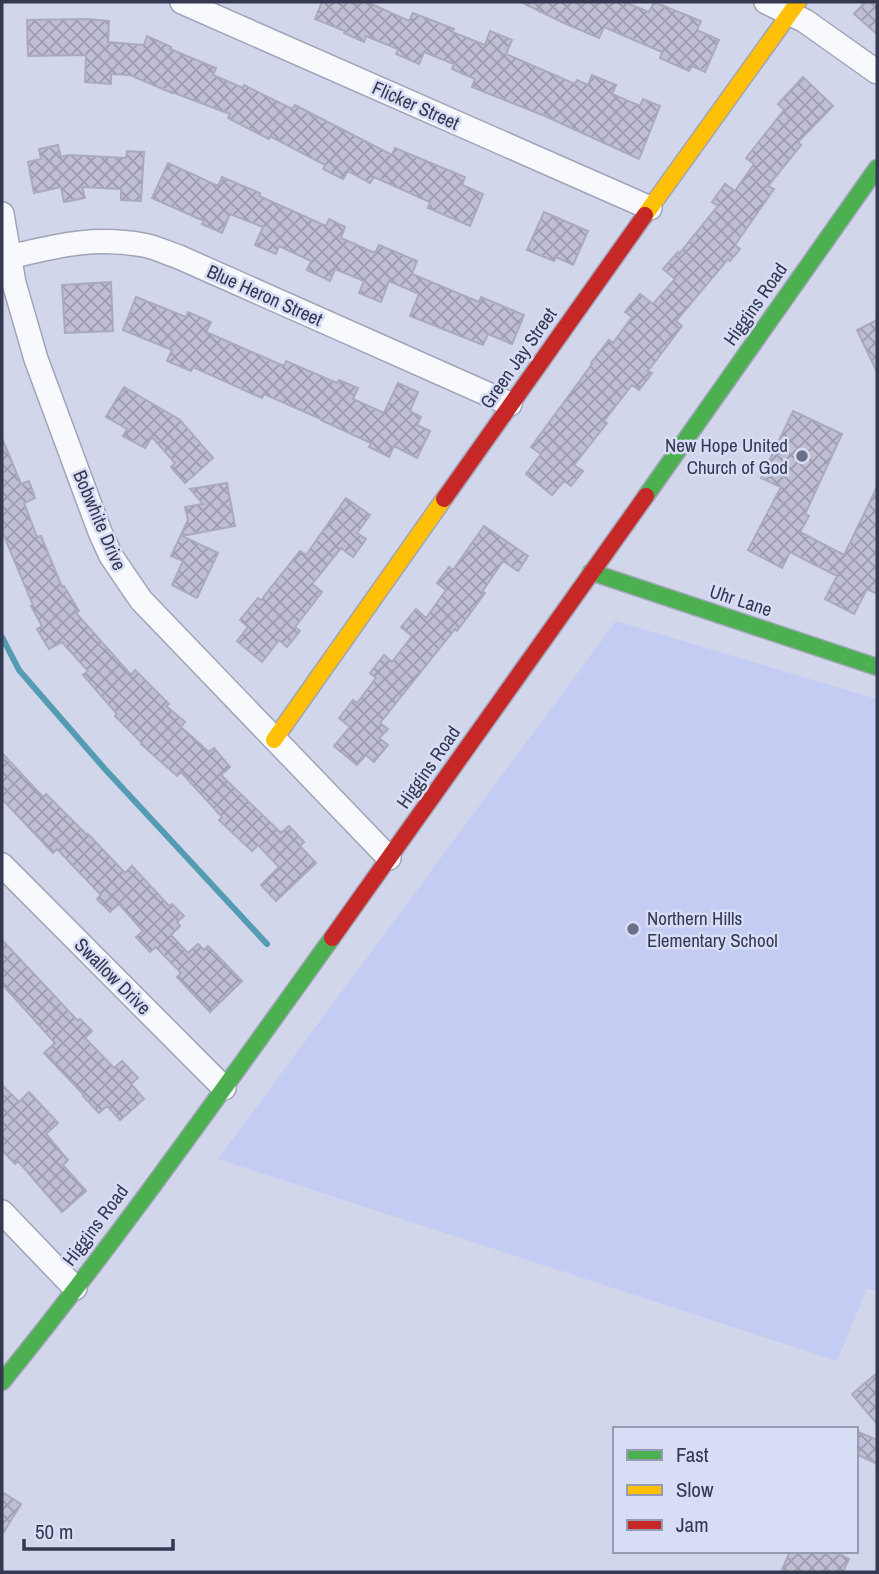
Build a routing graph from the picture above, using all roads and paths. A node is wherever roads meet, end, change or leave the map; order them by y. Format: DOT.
graph roads {
  1 [pos="182,2"];
  2 [pos="766,2"];
  3 [pos="794,7"];
  4 [pos="877,72"];
  5 [pos="877,168"];
  6 [pos="650,208"];
  7 [pos="2,215"];
  8 [pos="9,257"];
  9 [pos="510,404"];
  10 [pos="591,572"];
  11 [pos="877,667"];
  12 [pos="274,740"];
  13 [pos="389,858"];
  14 [pos="2,865"];
  15 [pos="224,1087"];
  16 [pos="2,1212"];
  17 [pos="75,1288"];
  18 [pos="2,1382"];
  1 -- 6 [label="street, Flicker Street"];
  2 -- 3 [label="street"];
  3 -- 4 [label="street"];
  3 -- 6 [label="street, Green Jay Street"];
  5 -- 10 [label="street, Higgins Road"];
  6 -- 9 [label="street, Green Jay Street"];
  7 -- 8 [label="street, Bobwhite Drive"];
  8 -- 9 [label="street, Blue Heron Street"];
  8 -- 12 [label="street, Bobwhite Drive"];
  9 -- 12 [label="street, Green Jay Street"];
  10 -- 11 [label="street, Uhr Lane"];
  10 -- 13 [label="street, Higgins Road"];
  12 -- 13 [label="street, Bobwhite Drive"];
  13 -- 15 [label="street, Higgins Road"];
  14 -- 15 [label="street, Swallow Drive"];
  15 -- 17 [label="street, Higgins Road"];
  16 -- 17 [label="street"];
  17 -- 18 [label="street, Higgins Road"];
}
